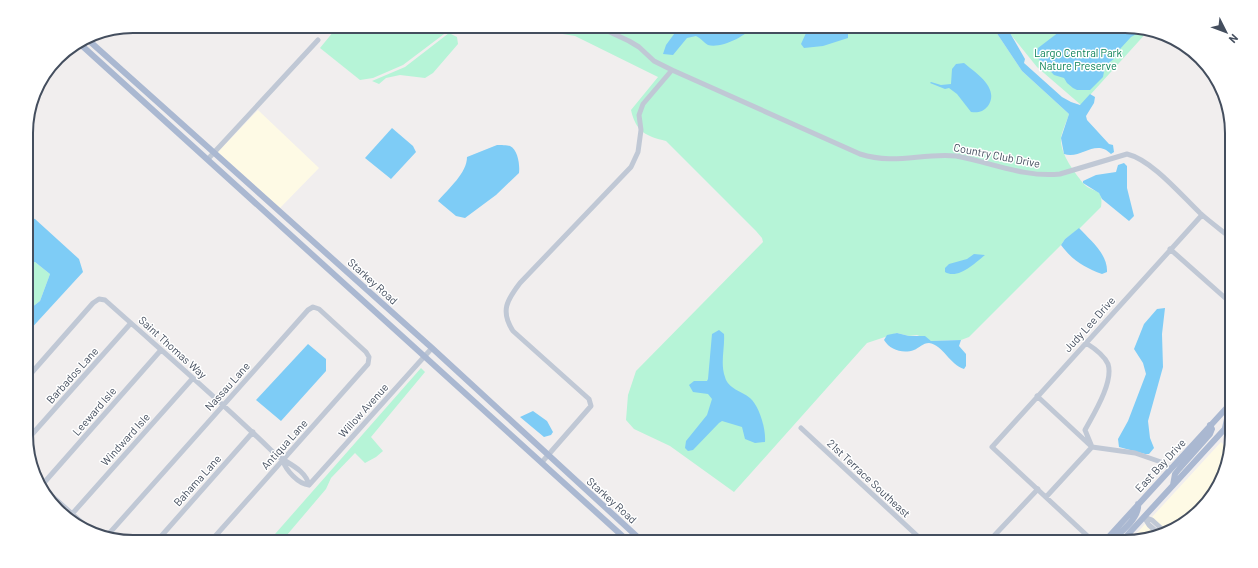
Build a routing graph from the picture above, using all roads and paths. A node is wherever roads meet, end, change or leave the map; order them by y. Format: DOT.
graph roads {
  1 [pos="613,33"];
  2 [pos="318,40"];
  3 [pos="91,42"];
  4 [pos="82,47"];
  5 [pos="672,70"];
  6 [pos="214,152"];
  7 [pos="208,160"];
  8 [pos="1202,215"];
  9 [pos="1225,233"];
  10 [pos="1170,249"];
  11 [pos="1225,298"];
  12 [pos="131,323"];
  13 [pos="1086,343"];
  14 [pos="432,348"];
  15 [pos="161,350"];
  16 [pos="425,356"];
  17 [pos="369,357"];
  18 [pos="33,371"];
  19 [pos="193,378"];
  20 [pos="1037,396"];
  21 [pos="223,405"];
  22 [pos="1225,409"];
  23 [pos="1210,425"];
  24 [pos="801,428"];
  25 [pos="1225,428"];
  26 [pos="253,432"];
  27 [pos="33,433"];
  28 [pos="1092,447"];
  29 [pos="548,455"];
  30 [pos="283,461"];
  31 [pos="542,462"];
  32 [pos="1170,470"];
  33 [pos="45,482"];
  34 [pos="309,484"];
  35 [pos="1173,485"];
  36 [pos="1038,489"];
  37 [pos="1046,497"];
  38 [pos="59,503"];
  39 [pos="1138,504"];
  40 [pos="72,514"];
  41 [pos="1144,517"];
  42 [pos="1161,528"];
  43 [pos="1155,530"];
  44 [pos="109,532"];
  45 [pos="162,535"];
  46 [pos="216,535"];
  47 [pos="621,535"];
  48 [pos="635,535"];
  49 [pos="916,535"];
  50 [pos="995,535"];
  51 [pos="1087,535"];
  52 [pos="1110,535"];
  53 [pos="1117,535"];
  54 [pos="1127,535"];
  1 -- 5 [label="street, Country Club Drive"];
  2 -- 6 [label="street"];
  3 -- 6 [label="main road, Starkey Road"];
  4 -- 7 [label="main road, Starkey Road"];
  5 -- 8 [label="street, Country Club Drive"];
  5 -- 29 [label="street"];
  6 -- 7 [label="street"];
  6 -- 14 [label="main road, Starkey Road"];
  7 -- 16 [label="main road, Starkey Road"];
  8 -- 9 [label="street, Country Club Drive"];
  8 -- 10 [label="street, Judy Lee Drive"];
  10 -- 11 [label="street"];
  10 -- 13 [label="street, Judy Lee Drive"];
  12 -- 15 [label="street, Saint Thomas Way"];
  12 -- 18 [label="street, Saint Thomas Way"];
  12 -- 27 [label="street, Barbados Lane"];
  13 -- 20 [label="street, Judy Lee Drive"];
  13 -- 28 [label="street"];
  14 -- 16 [label="street, Willow Avenue"];
  14 -- 29 [label="main road, Starkey Road"];
  15 -- 19 [label="street, Saint Thomas Way"];
  15 -- 33 [label="street, Leeward Isle"];
  16 -- 31 [label="main road, Starkey Road"];
  16 -- 34 [label="street, Willow Avenue"];
  17 -- 21 [label="street, Nassau Lane"];
  17 -- 30 [label="street, Antiqua Lane"];
  19 -- 21 [label="street, Saint Thomas Way"];
  19 -- 40 [label="street, Windward Isle"];
  20 -- 28 [label="street"];
  20 -- 36 [label="street, Judy Lee Drive"];
  21 -- 26 [label="street, Saint Thomas Way"];
  21 -- 44 [label="street, Nassau Lane"];
  22 -- 23 [label="main road, East Bay Drive"];
  23 -- 32 [label="main road, East Bay Drive"];
  23 -- 35 [label="main road"];
  24 -- 49 [label="street, 21st Terrace Southeast"];
  25 -- 35 [label="main road, East Bay Drive"];
  26 -- 30 [label="street, Saint Thomas Way"];
  26 -- 45 [label="street, Bahama Lane"];
  28 -- 32 [label="street"];
  28 -- 37 [label="street"];
  29 -- 31 [label="street"];
  29 -- 48 [label="main road, Starkey Road"];
  30 -- 34 [label="street, Saint Thomas Way"];
  30 -- 46 [label="street, Antiqua Lane"];
  31 -- 47 [label="main road, Starkey Road"];
  32 -- 39 [label="main road, East Bay Drive"];
  35 -- 41 [label="main road, East Bay Drive"];
  36 -- 37 [label="street"];
  36 -- 50 [label="street"];
  37 -- 51 [label="street"];
  38 -- 40 [label="street"];
  39 -- 52 [label="main road, East Bay Drive"];
  39 -- 53 [label="main road"];
  41 -- 42 [label="street"];
  41 -- 43 [label="street"];
  41 -- 54 [label="main road, East Bay Drive"];
}
